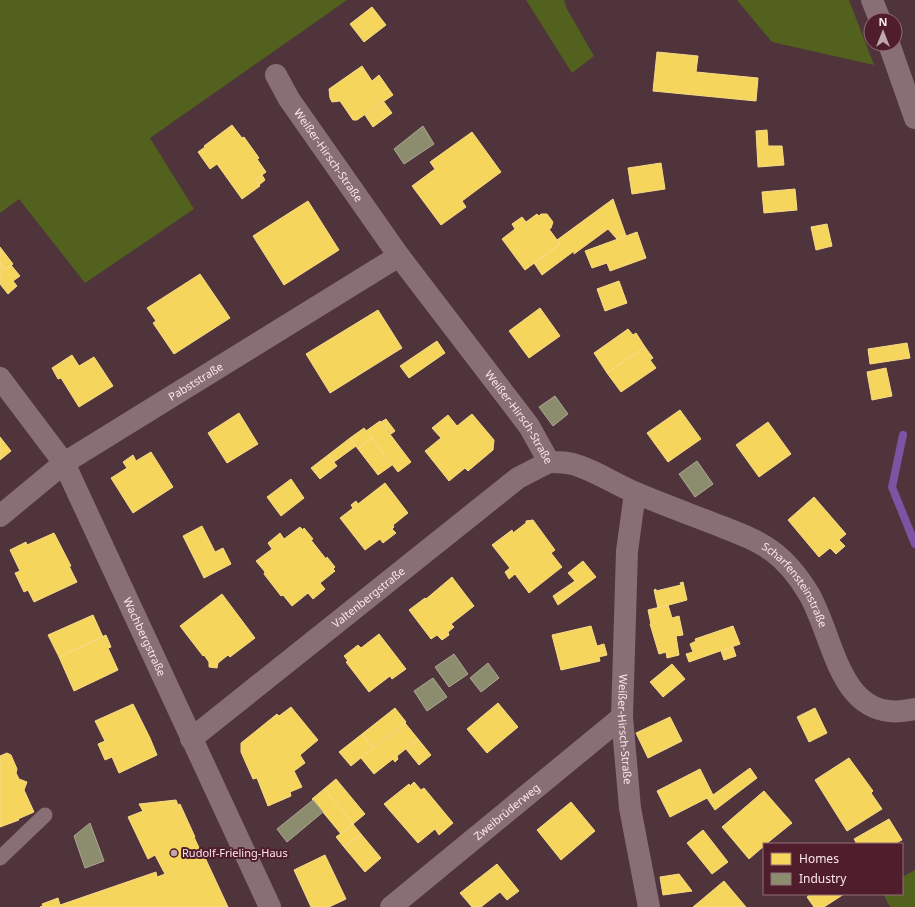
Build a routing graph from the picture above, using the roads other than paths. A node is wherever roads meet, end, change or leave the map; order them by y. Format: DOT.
graph roads {
  1 [pos="872,0"];
  2 [pos="877,12"];
  3 [pos="892,52"];
  4 [pos="276,75"];
  5 [pos="915,118"];
  6 [pos="399,256"];
  7 [pos="0,378"];
  8 [pos="549,462"];
  9 [pos="64,463"];
  10 [pos="635,493"];
  11 [pos="0,516"];
  12 [pos="915,709"];
  13 [pos="622,717"];
  14 [pos="191,739"];
  15 [pos="45,815"];
  16 [pos="0,858"];
  17 [pos="270,907"];
  18 [pos="391,907"];
  19 [pos="649,907"];
  1 -- 2 [label="street"];
  3 -- 5 [label="street"];
  4 -- 6 [label="street, Weißer-Hirsch-Straße"];
  6 -- 8 [label="street, Weißer-Hirsch-Straße"];
  6 -- 9 [label="street, Pabststraße"];
  7 -- 9 [label="street, Wachbergstraße"];
  8 -- 10 [label="street, Weißer-Hirsch-Straße"];
  8 -- 14 [label="street, Valtenbergstraße"];
  9 -- 11 [label="street, Pabststraße"];
  9 -- 14 [label="street, Wachbergstraße"];
  10 -- 12 [label="street, Scharfensteinstraße"];
  10 -- 13 [label="street, Weißer-Hirsch-Straße"];
  13 -- 18 [label="street, Zweibrüderweg"];
  13 -- 19 [label="street, Weißer-Hirsch-Straße"];
  14 -- 17 [label="street, Wachbergstraße"];
  15 -- 16 [label="lane"];
}
